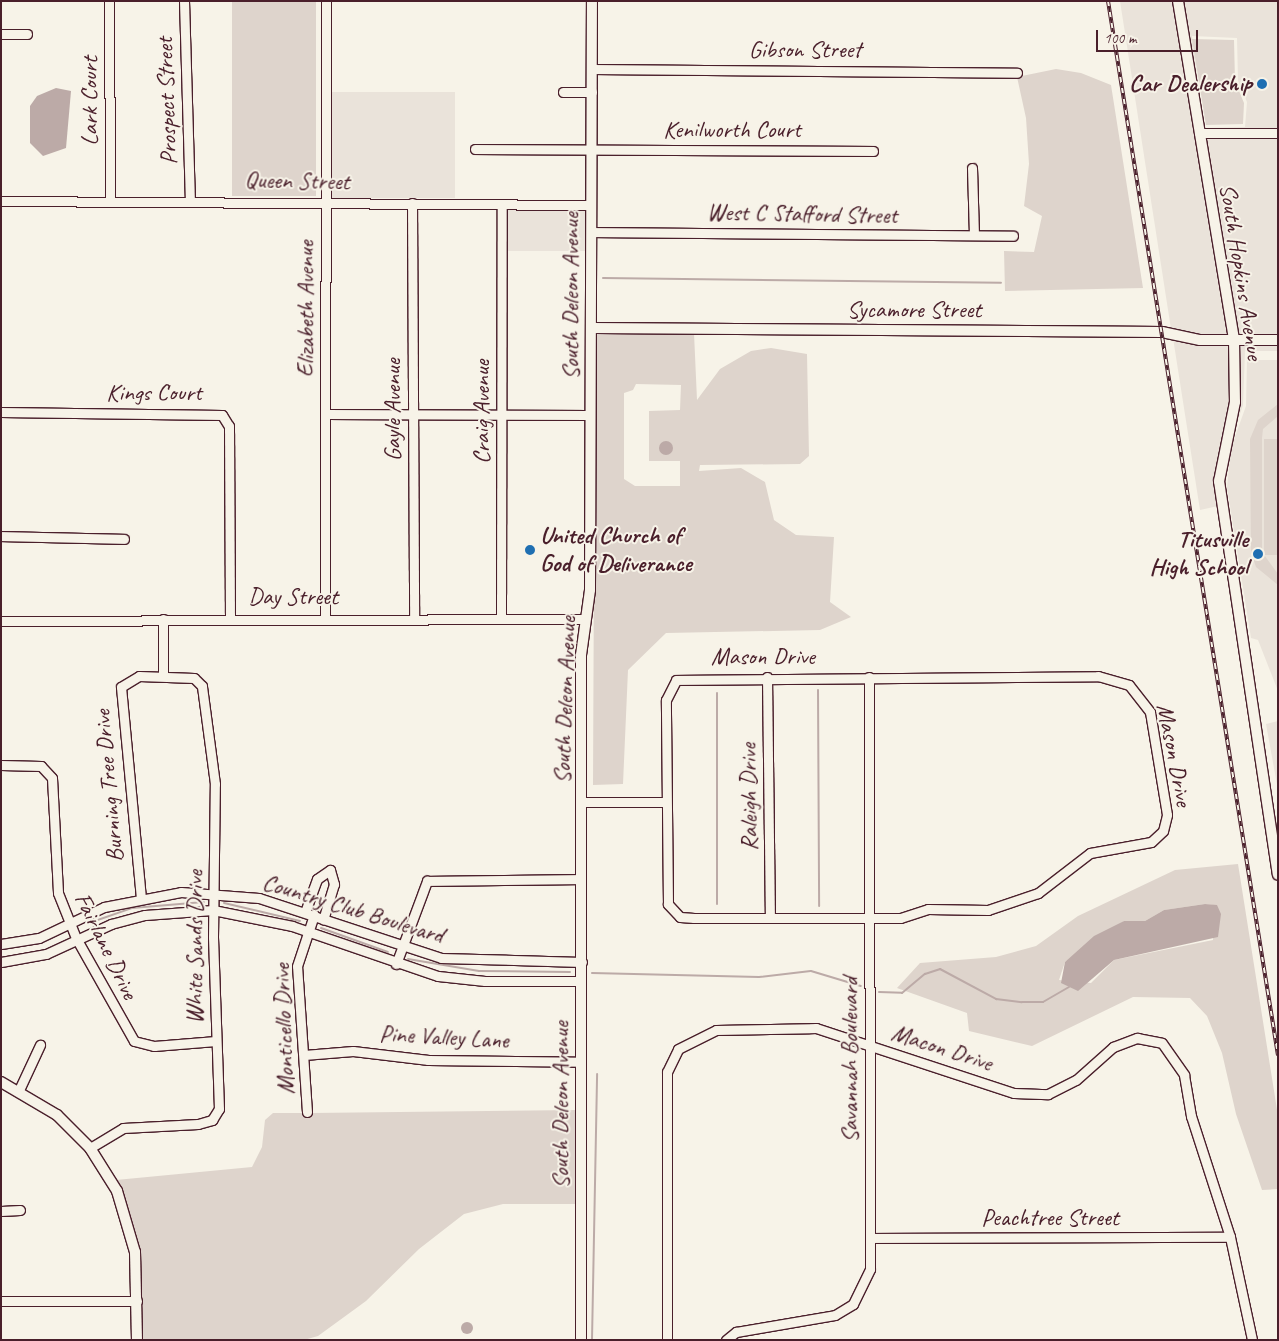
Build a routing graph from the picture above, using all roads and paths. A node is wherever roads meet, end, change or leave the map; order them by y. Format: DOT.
graph roads {
  1 [pos="109,1"];
  2 [pos="184,1"];
  3 [pos="326,1"];
  4 [pos="592,1"];
  5 [pos="1178,1"];
  6 [pos="1,34"];
  7 [pos="27,34"];
  8 [pos="592,69"];
  9 [pos="1017,73"];
  10 [pos="563,92"];
  11 [pos="592,92"];
  12 [pos="1199,133"];
  13 [pos="1278,134"];
  14 [pos="475,148"];
  15 [pos="591,150"];
  16 [pos="873,151"];
  17 [pos="972,168"];
  18 [pos="190,199"];
  19 [pos="110,200"];
  20 [pos="1,201"];
  21 [pos="325,202"];
  22 [pos="412,203"];
  23 [pos="502,206"];
  24 [pos="591,206"];
  25 [pos="592,232"];
  26 [pos="974,235"];
  27 [pos="1013,236"];
  28 [pos="592,328"];
  29 [pos="1234,340"];
  30 [pos="1278,340"];
  31 [pos="1,412"];
  32 [pos="326,414"];
  33 [pos="413,414"];
  34 [pos="502,414"];
  35 [pos="590,415"];
  36 [pos="1,536"];
  37 [pos="124,539"];
  38 [pos="325,617"];
  39 [pos="414,617"];
  40 [pos="163,618"];
  41 [pos="230,618"];
  42 [pos="501,618"];
  43 [pos="585,619"];
  44 [pos="1,621"];
  45 [pos="163,676"];
  46 [pos="768,677"];
  47 [pos="869,677"];
  48 [pos="1,766"];
  49 [pos="581,802"];
  50 [pos="666,802"];
  51 [pos="1278,875"];
  52 [pos="581,879"];
  53 [pos="214,893"];
  54 [pos="141,897"];
  55 [pos="214,910"];
  56 [pos="309,913"];
  57 [pos="770,916"];
  58 [pos="870,917"];
  59 [pos="323,919"];
  60 [pos="69,922"];
  61 [pos="307,931"];
  62 [pos="76,938"];
  63 [pos="1,944"];
  64 [pos="402,947"];
  65 [pos="1,962"];
  66 [pos="582,962"];
  67 [pos="396,964"];
  68 [pos="581,981"];
  69 [pos="216,1041"];
  70 [pos="40,1045"];
  71 [pos="870,1045"];
  72 [pos="304,1055"];
  73 [pos="581,1062"];
  74 [pos="1,1082"];
  75 [pos="20,1090"];
  76 [pos="307,1112"];
  77 [pos="90,1148"];
  78 [pos="20,1210"];
  79 [pos="1,1211"];
  80 [pos="1230,1237"];
  81 [pos="871,1238"];
  82 [pos="1,1301"];
  83 [pos="137,1301"];
  84 [pos="137,1340"];
  85 [pos="581,1340"];
  86 [pos="668,1340"];
  87 [pos="726,1340"];
  88 [pos="1252,1340"];
  1 -- 19 [label="street, Lark Court"];
  2 -- 18 [label="street, Prospect Street"];
  3 -- 21 [label="street, Elizabeth Avenue"];
  4 -- 8 [label="street, South Deleon Avenue"];
  5 -- 12 [label="street, South Hopkins Avenue"];
  6 -- 7 [label="street"];
  8 -- 9 [label="street, Gibson Street"];
  8 -- 11 [label="street, South Deleon Avenue"];
  10 -- 11 [label="street"];
  11 -- 15 [label="street, South Deleon Avenue"];
  12 -- 13 [label="street"];
  12 -- 29 [label="street, South Hopkins Avenue"];
  14 -- 15 [label="street, Kenilworth Court"];
  15 -- 16 [label="street, Kenilworth Court"];
  15 -- 24 [label="street, South Deleon Avenue"];
  17 -- 26 [label="street"];
  18 -- 19 [label="street, Queen Street"];
  18 -- 21 [label="street, Queen Street"];
  19 -- 20 [label="street, Queen Street"];
  21 -- 22 [label="street, Queen Street"];
  21 -- 32 [label="street, Elizabeth Avenue"];
  22 -- 23 [label="street, Queen Street"];
  22 -- 33 [label="street, Gayle Avenue"];
  23 -- 24 [label="street, Queen Street"];
  23 -- 34 [label="street, Craig Avenue"];
  24 -- 25 [label="street, South Deleon Avenue"];
  25 -- 26 [label="street, West C Stafford Street"];
  25 -- 28 [label="street, South Deleon Avenue"];
  26 -- 27 [label="street, West C Stafford Street"];
  28 -- 29 [label="street, Sycamore Street"];
  28 -- 35 [label="street, South Deleon Avenue"];
  29 -- 30 [label="street, Sycamore Street"];
  29 -- 51 [label="street, South Hopkins Avenue"];
  31 -- 41 [label="street, Kings Court"];
  32 -- 33 [label="street"];
  32 -- 38 [label="street, Elizabeth Avenue"];
  33 -- 34 [label="street"];
  33 -- 39 [label="street, Gayle Avenue"];
  34 -- 35 [label="street"];
  34 -- 42 [label="street, Craig Avenue"];
  35 -- 43 [label="street, South Deleon Avenue"];
  36 -- 37 [label="street"];
  38 -- 39 [label="street, Day Street"];
  38 -- 41 [label="street, Day Street"];
  39 -- 42 [label="street, Day Street"];
  40 -- 41 [label="street, Day Street"];
  40 -- 44 [label="street, Day Street"];
  40 -- 45 [label="street"];
  42 -- 43 [label="street, Day Street"];
  43 -- 49 [label="street, South Deleon Avenue"];
  45 -- 53 [label="street, White Sands Drive"];
  45 -- 54 [label="street, Burning Tree Drive"];
  46 -- 47 [label="street, Mason Drive"];
  46 -- 50 [label="street, Mason Drive"];
  46 -- 57 [label="street, Raleigh Drive"];
  47 -- 58 [label="street, Savannah Boulevard"];
  47 -- 58 [label="street, Mason Drive"];
  48 -- 60 [label="street, Fairlane Drive"];
  49 -- 50 [label="street"];
  49 -- 52 [label="street, South Deleon Avenue"];
  50 -- 57 [label="street, Mason Drive"];
  52 -- 64 [label="street"];
  52 -- 66 [label="street, South Deleon Avenue"];
  53 -- 54 [label="street, Country Club Boulevard"];
  53 -- 55 [label="street, White Sands Drive"];
  53 -- 56 [label="street, Country Club Boulevard"];
  54 -- 60 [label="street, Country Club Boulevard"];
  55 -- 61 [label="street, Country Club Boulevard"];
  55 -- 62 [label="street, Country Club Boulevard"];
  55 -- 69 [label="street, White Sands Drive"];
  56 -- 59 [label="street, Country Club Boulevard"];
  56 -- 59 [label="street, Monticello Drive"];
  56 -- 61 [label="street, Monticello Drive"];
  57 -- 58 [label="street, Mason Drive"];
  58 -- 71 [label="street, Savannah Boulevard"];
  59 -- 64 [label="street, Country Club Boulevard"];
  60 -- 62 [label="street, Fairlane Drive"];
  60 -- 63 [label="street, Country Club Boulevard"];
  61 -- 67 [label="street, Country Club Boulevard"];
  61 -- 72 [label="street, Monticello Drive"];
  62 -- 65 [label="street, Country Club Boulevard"];
  62 -- 69 [label="street, Fairlane Drive"];
  64 -- 66 [label="street, Country Club Boulevard"];
  64 -- 67 [label="street"];
  66 -- 68 [label="street, South Deleon Avenue"];
  67 -- 68 [label="street, Country Club Boulevard"];
  68 -- 73 [label="street, South Deleon Avenue"];
  69 -- 77 [label="street, White Sands Drive"];
  70 -- 75 [label="street"];
  71 -- 80 [label="street, Macon Drive"];
  71 -- 81 [label="street, Savannah Boulevard"];
  71 -- 86 [label="street, Macon Drive"];
  72 -- 73 [label="street, Pine Valley Lane"];
  72 -- 76 [label="street, Monticello Drive"];
  73 -- 85 [label="street, South Deleon Avenue"];
  74 -- 75 [label="street"];
  75 -- 77 [label="street"];
  77 -- 83 [label="street"];
  78 -- 79 [label="street"];
  80 -- 81 [label="street, Peachtree Street"];
  80 -- 88 [label="street, Macon Drive"];
  81 -- 87 [label="street, Savannah Boulevard"];
  82 -- 83 [label="street"];
  83 -- 84 [label="street"];
}
